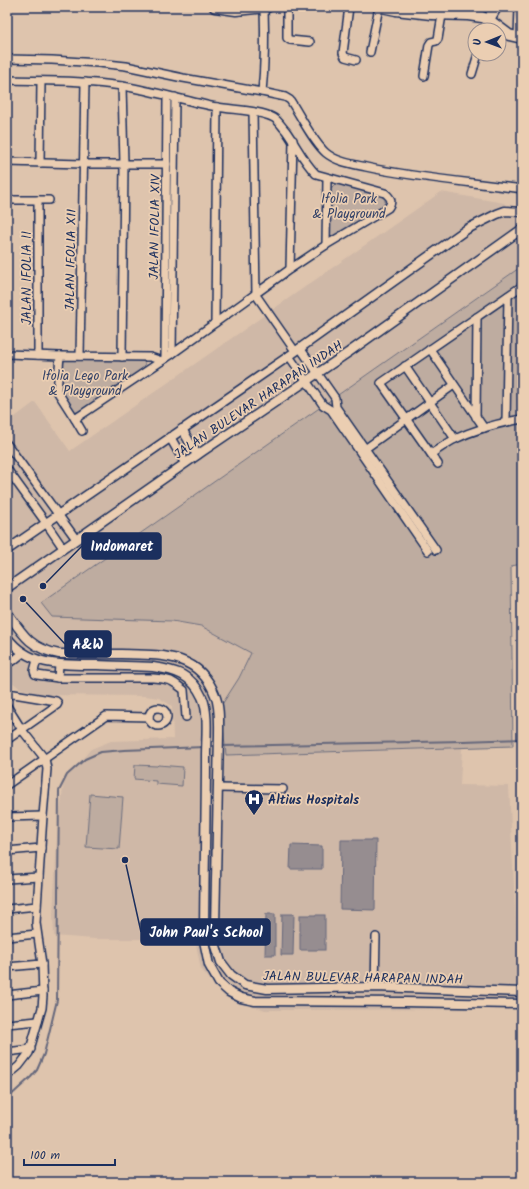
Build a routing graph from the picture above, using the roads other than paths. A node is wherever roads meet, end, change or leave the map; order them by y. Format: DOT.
graph roads {
  1 [pos="214,7"];
  2 [pos="266,7"];
  3 [pos="287,7"];
  4 [pos="349,7"];
  5 [pos="380,7"];
  6 [pos="490,7"];
  7 [pos="498,7"];
  8 [pos="520,7"];
  9 [pos="252,8"];
  10 [pos="431,10"];
  11 [pos="442,15"];
  12 [pos="489,20"];
  13 [pos="520,38"];
  14 [pos="310,42"];
  15 [pos="370,52"];
  16 [pos="7,59"];
  17 [pos="356,60"];
  18 [pos="476,62"];
  19 [pos="472,74"];
  20 [pos="424,76"];
  21 [pos="7,80"];
  22 [pos="41,81"];
  23 [pos="85,82"];
  24 [pos="122,86"];
  25 [pos="262,92"];
  26 [pos="167,96"];
  27 [pos="176,97"];
  28 [pos="217,107"];
  29 [pos="253,112"];
  30 [pos="293,140"];
  31 [pos="7,162"];
  32 [pos="40,163"];
  33 [pos="83,164"];
  34 [pos="124,164"];
  35 [pos="167,164"];
  36 [pos="327,178"];
  37 [pos="522,189"];
  38 [pos="7,200"];
  39 [pos="38,200"];
  40 [pos="50,200"];
  41 [pos="522,212"];
  42 [pos="522,229"];
  43 [pos="326,245"];
  44 [pos="290,270"];
  45 [pos="522,286"];
  46 [pos="256,295"];
  47 [pos="508,296"];
  48 [pos="477,317"];
  49 [pos="216,323"];
  50 [pos="430,349"];
  51 [pos="294,352"];
  52 [pos="7,354"];
  53 [pos="172,354"];
  54 [pos="38,355"];
  55 [pos="60,356"];
  56 [pos="80,356"];
  57 [pos="122,357"];
  58 [pos="164,360"];
  59 [pos="405,366"];
  60 [pos="318,373"];
  61 [pos="306,381"];
  62 [pos="454,385"];
  63 [pos="430,402"];
  64 [pos="334,409"];
  65 [pos="476,417"];
  66 [pos="75,419"];
  67 [pos="406,419"];
  68 [pos="522,419"];
  69 [pos="506,422"];
  70 [pos="484,428"];
  71 [pos="182,429"];
  72 [pos="82,431"];
  73 [pos="170,437"];
  74 [pos="455,439"];
  75 [pos="7,444"];
  76 [pos="363,450"];
  77 [pos="431,454"];
  78 [pos="197,455"];
  79 [pos="186,463"];
  80 [pos="438,464"];
  81 [pos="7,469"];
  82 [pos="58,514"];
  83 [pos="46,523"];
  84 [pos="76,539"];
  85 [pos="63,548"];
  86 [pos="7,550"];
  87 [pos="436,550"];
  88 [pos="428,551"];
  89 [pos="7,588"];
  90 [pos="7,612"];
  91 [pos="7,637"];
  92 [pos="23,653"];
  93 [pos="7,655"];
  94 [pos="37,660"];
  95 [pos="59,665"];
  96 [pos="153,667"];
  97 [pos="58,678"];
  98 [pos="153,678"];
  99 [pos="191,680"];
  100 [pos="182,688"];
  101 [pos="7,695"];
  102 [pos="7,706"];
  103 [pos="149,717"];
  104 [pos="186,717"];
  105 [pos="22,730"];
  106 [pos="7,740"];
  107 [pos="45,759"];
  108 [pos="7,785"];
  109 [pos="218,788"];
  110 [pos="283,789"];
  111 [pos="43,816"];
  112 [pos="7,817"];
  113 [pos="205,828"];
  114 [pos="217,828"];
  115 [pos="41,848"];
  116 [pos="7,851"];
  117 [pos="39,877"];
  118 [pos="7,879"];
  119 [pos="37,906"];
  120 [pos="7,908"];
  121 [pos="204,922"];
  122 [pos="216,923"];
  123 [pos="37,934"];
  124 [pos="7,937"];
  125 [pos="376,937"];
  126 [pos="42,964"];
  127 [pos="7,968"];
  128 [pos="375,987"];
  129 [pos="43,991"];
  130 [pos="522,992"];
  131 [pos="7,995"];
  132 [pos="522,1004"];
  133 [pos="38,1021"];
  134 [pos="7,1024"];
  135 [pos="31,1049"];
  136 [pos="7,1052"];
  137 [pos="7,1076"];
  1 -- 9 [label="main road"];
  2 -- 9 [label="main road"];
  2 -- 25 [label="street"];
  3 -- 14 [label="street"];
  4 -- 17 [label="street"];
  5 -- 10 [label="main road"];
  5 -- 15 [label="street"];
  6 -- 12 [label="street"];
  7 -- 12 [label="street"];
  8 -- 13 [label="street"];
  10 -- 11 [label="main road"];
  11 -- 12 [label="main road"];
  11 -- 20 [label="street"];
  12 -- 13 [label="main road"];
  16 -- 25 [label="street"];
  18 -- 19 [label="street"];
  21 -- 22 [label="street"];
  22 -- 23 [label="street"];
  22 -- 32 [label="street"];
  23 -- 24 [label="street"];
  23 -- 33 [label="street, JALAN IFOLIA XII"];
  24 -- 26 [label="street"];
  24 -- 34 [label="street"];
  25 -- 37 [label="street"];
  26 -- 27 [label="street"];
  26 -- 35 [label="street, JALAN IFOLIA XIV"];
  27 -- 28 [label="street"];
  27 -- 53 [label="street, JALAN IFOLIA XIV"];
  28 -- 29 [label="street"];
  28 -- 49 [label="street"];
  29 -- 30 [label="street"];
  29 -- 46 [label="street"];
  30 -- 36 [label="street"];
  30 -- 44 [label="street"];
  31 -- 32 [label="street"];
  32 -- 33 [label="street"];
  33 -- 34 [label="street"];
  33 -- 56 [label="street, JALAN IFOLIA XII"];
  34 -- 35 [label="street"];
  34 -- 57 [label="street"];
  35 -- 58 [label="street, JALAN IFOLIA XIV"];
  36 -- 43 [label="street"];
  36 -- 43 [label="street"];
  38 -- 39 [label="street"];
  39 -- 40 [label="street"];
  39 -- 54 [label="street, JALAN IFOLIA II"];
  41 -- 51 [label="street, JALAN BULEVAR HARAPAN INDAH"];
  42 -- 60 [label="street, JALAN BULEVAR HARAPAN INDAH"];
  43 -- 44 [label="street"];
  44 -- 46 [label="street"];
  45 -- 47 [label="street"];
  46 -- 49 [label="street"];
  46 -- 51 [label="street"];
  47 -- 48 [label="street"];
  47 -- 69 [label="street"];
  48 -- 50 [label="street"];
  48 -- 65 [label="street"];
  49 -- 53 [label="street"];
  50 -- 59 [label="street"];
  50 -- 62 [label="street"];
  51 -- 60 [label="street"];
  51 -- 61 [label="street"];
  51 -- 71 [label="street, JALAN BULEVAR HARAPAN INDAH"];
  52 -- 54 [label="street"];
  53 -- 58 [label="street"];
  54 -- 55 [label="street"];
  55 -- 56 [label="street"];
  55 -- 66 [label="street"];
  56 -- 57 [label="street"];
  57 -- 58 [label="street"];
  58 -- 66 [label="street"];
  59 -- 63 [label="street"];
  59 -- 67 [label="street"];
  60 -- 61 [label="street, JALAN BULEVAR HARAPAN INDAH"];
  60 -- 64 [label="street"];
  61 -- 64 [label="street"];
  61 -- 78 [label="street, JALAN BULEVAR HARAPAN INDAH"];
  62 -- 63 [label="street"];
  62 -- 65 [label="street"];
  63 -- 67 [label="street"];
  63 -- 74 [label="street"];
  64 -- 76 [label="street"];
  65 -- 70 [label="street"];
  66 -- 72 [label="street"];
  67 -- 76 [label="street"];
  67 -- 77 [label="street"];
  68 -- 69 [label="street"];
  69 -- 70 [label="street"];
  70 -- 74 [label="street"];
  71 -- 73 [label="street, JALAN BULEVAR HARAPAN INDAH"];
  71 -- 78 [label="street"];
  73 -- 79 [label="street"];
  73 -- 82 [label="street, JALAN BULEVAR HARAPAN INDAH"];
  74 -- 77 [label="street"];
  75 -- 82 [label="street"];
  76 -- 87 [label="street"];
  76 -- 88 [label="street"];
  77 -- 80 [label="street"];
  78 -- 79 [label="street, JALAN BULEVAR HARAPAN INDAH"];
  79 -- 84 [label="street, JALAN BULEVAR HARAPAN INDAH"];
  81 -- 83 [label="street"];
  82 -- 83 [label="street, JALAN BULEVAR HARAPAN INDAH"];
  82 -- 84 [label="street"];
  83 -- 85 [label="street"];
  83 -- 86 [label="street, JALAN BULEVAR HARAPAN INDAH"];
  84 -- 85 [label="street, JALAN BULEVAR HARAPAN INDAH"];
  85 -- 89 [label="street, JALAN BULEVAR HARAPAN INDAH"];
  90 -- 109 [label="street, JALAN BULEVAR HARAPAN INDAH"];
  91 -- 92 [label="street, JALAN BULEVAR HARAPAN INDAH"];
  92 -- 93 [label="street"];
  92 -- 94 [label="street, JALAN BULEVAR HARAPAN INDAH"];
  94 -- 95 [label="street, JALAN BULEVAR HARAPAN INDAH"];
  94 -- 97 [label="street"];
  95 -- 96 [label="street, JALAN BULEVAR HARAPAN INDAH"];
  95 -- 97 [label="street"];
  96 -- 98 [label="street"];
  96 -- 99 [label="street, JALAN BULEVAR HARAPAN INDAH"];
  97 -- 98 [label="street"];
  98 -- 100 [label="street"];
  99 -- 100 [label="street"];
  99 -- 113 [label="street, JALAN BULEVAR HARAPAN INDAH"];
  100 -- 104 [label="street"];
  101 -- 105 [label="street"];
  102 -- 105 [label="street"];
  103 -- 107 [label="street"];
  105 -- 106 [label="street"];
  105 -- 107 [label="street"];
  107 -- 108 [label="street"];
  107 -- 111 [label="street"];
  109 -- 110 [label="street"];
  109 -- 114 [label="street, JALAN BULEVAR HARAPAN INDAH"];
  111 -- 112 [label="street"];
  111 -- 115 [label="street"];
  113 -- 114 [label="street"];
  113 -- 121 [label="street, JALAN BULEVAR HARAPAN INDAH"];
  114 -- 122 [label="street, JALAN BULEVAR HARAPAN INDAH"];
  115 -- 116 [label="street"];
  115 -- 117 [label="street"];
  117 -- 118 [label="street"];
  117 -- 119 [label="street"];
  119 -- 120 [label="street"];
  119 -- 123 [label="street"];
  121 -- 122 [label="street"];
  121 -- 132 [label="street, JALAN BULEVAR HARAPAN INDAH"];
  122 -- 128 [label="street, JALAN BULEVAR HARAPAN INDAH"];
  123 -- 124 [label="street"];
  123 -- 126 [label="street"];
  125 -- 128 [label="street"];
  126 -- 127 [label="street"];
  126 -- 129 [label="street"];
  128 -- 130 [label="street, JALAN BULEVAR HARAPAN INDAH"];
  129 -- 131 [label="street"];
  129 -- 133 [label="street"];
  133 -- 134 [label="street"];
  133 -- 135 [label="street"];
  135 -- 136 [label="street"];
  135 -- 137 [label="street"];
}
